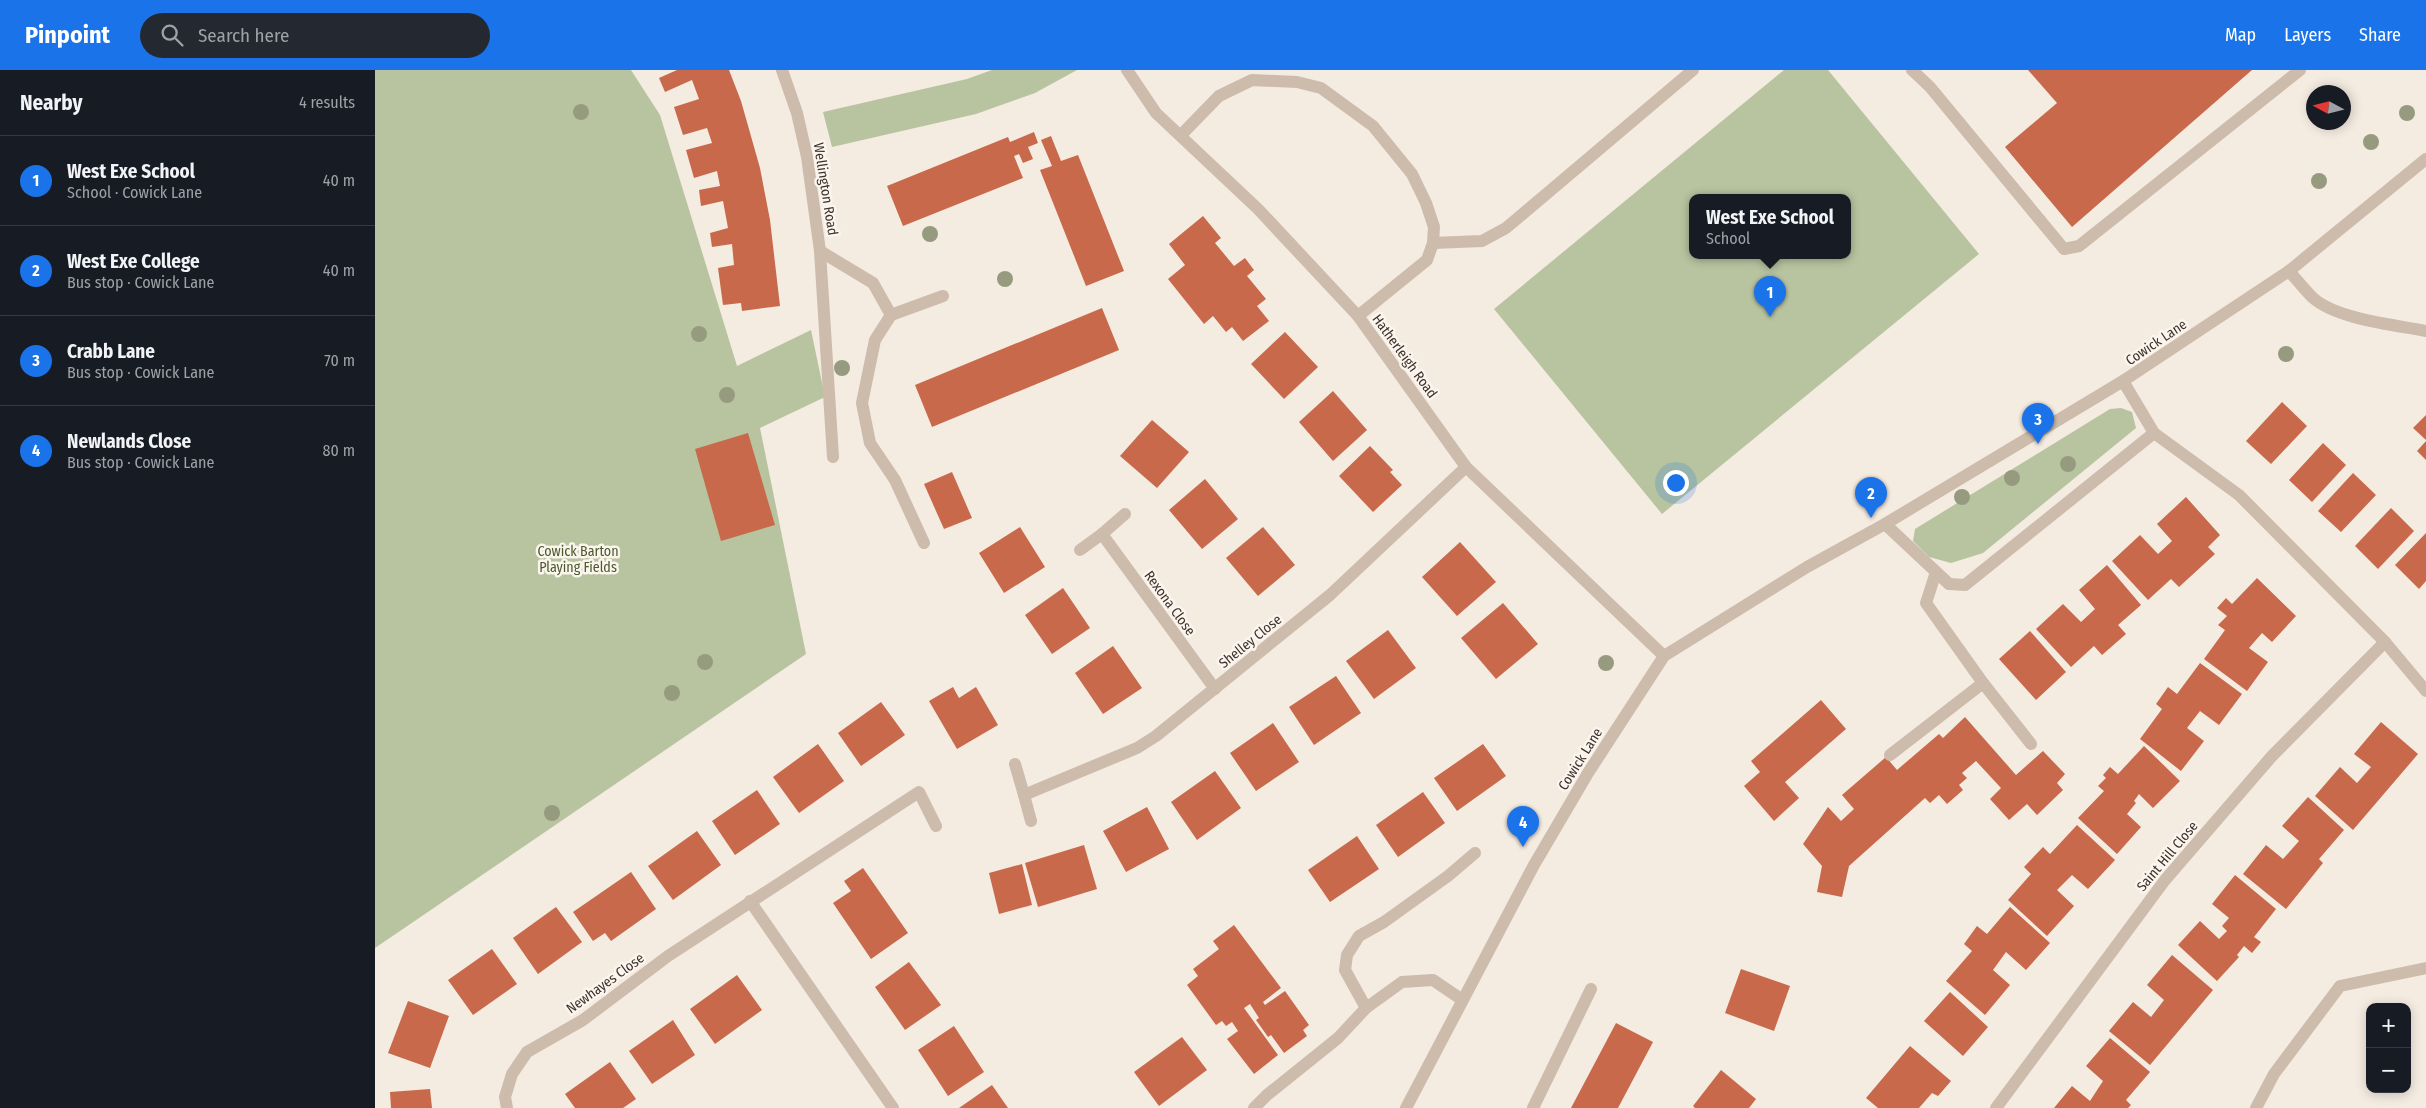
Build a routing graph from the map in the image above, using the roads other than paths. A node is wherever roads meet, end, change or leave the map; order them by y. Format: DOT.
graph roads {
  1 [pos="782,70"];
  2 [pos="1127,70"];
  3 [pos="1693,70"];
  4 [pos="1912,70"];
  5 [pos="2300,70"];
  6 [pos="1181,135"];
  7 [pos="2426,160"];
  8 [pos="1433,243"];
  9 [pos="820,250"];
  10 [pos="2289,271"];
  11 [pos="943,296"];
  12 [pos="891,315"];
  13 [pos="1357,316"];
  14 [pos="2426,330"];
  15 [pos="2123,381"];
  16 [pos="2154,433"];
  17 [pos="833,457"];
  18 [pos="1466,467"];
  19 [pos="1125,514"];
  20 [pos="1885,524"];
  21 [pos="1102,534"];
  22 [pos="924,543"];
  23 [pos="1081,550"];
  24 [pos="1936,572"];
  25 [pos="2385,642"];
  26 [pos="1664,656"];
  27 [pos="1983,683"];
  28 [pos="1215,689"];
  29 [pos="2426,691"];
  30 [pos="2031,744"];
  31 [pos="1890,755"];
  32 [pos="1015,764"];
  33 [pos="1024,795"];
  34 [pos="1031,821"];
  35 [pos="936,826"];
  36 [pos="1475,853"];
  37 [pos="750,901"];
  38 [pos="2426,968"];
  39 [pos="1591,989"];
  40 [pos="1461,1000"];
  41 [pos="1367,1008"];
  42 [pos="507,1108"];
  43 [pos="893,1108"];
  44 [pos="1254,1108"];
  45 [pos="1406,1108"];
  46 [pos="1533,1108"];
  47 [pos="1996,1108"];
  48 [pos="2256,1108"];
  1 -- 9 [label="street, Wellington Road"];
  2 -- 6 [label="street, Hatherleigh Road"];
  3 -- 8 [label="street"];
  4 -- 5 [label="street"];
  6 -- 8 [label="street"];
  6 -- 13 [label="street, Hatherleigh Road"];
  7 -- 10 [label="street, Cowick Lane"];
  8 -- 13 [label="street"];
  9 -- 12 [label="street, Wellington Road"];
  9 -- 17 [label="street"];
  10 -- 14 [label="street"];
  10 -- 15 [label="street, Cowick Lane"];
  11 -- 12 [label="street"];
  12 -- 22 [label="street"];
  13 -- 18 [label="street, Hatherleigh Road"];
  15 -- 16 [label="street"];
  15 -- 20 [label="street, Cowick Lane"];
  16 -- 24 [label="street"];
  16 -- 25 [label="street"];
  18 -- 26 [label="street, Hatherleigh Road"];
  18 -- 28 [label="street, Shelley Close"];
  19 -- 21 [label="street"];
  20 -- 24 [label="street"];
  20 -- 26 [label="street, Cowick Lane"];
  21 -- 23 [label="street"];
  21 -- 28 [label="street, Rexona Close"];
  24 -- 27 [label="street"];
  25 -- 29 [label="street"];
  25 -- 47 [label="street, Saint Hill Close"];
  26 -- 40 [label="street, Cowick Lane"];
  27 -- 30 [label="street"];
  27 -- 31 [label="street"];
  28 -- 33 [label="street, Shelley Close"];
  32 -- 33 [label="street"];
  33 -- 34 [label="street"];
  35 -- 37 [label="street, Newhayes Close"];
  36 -- 41 [label="street"];
  37 -- 42 [label="street, Newhayes Close"];
  37 -- 43 [label="street"];
  38 -- 48 [label="street"];
  39 -- 46 [label="street"];
  40 -- 41 [label="street"];
  40 -- 45 [label="street, Cowick Lane"];
  41 -- 44 [label="street"];
}
